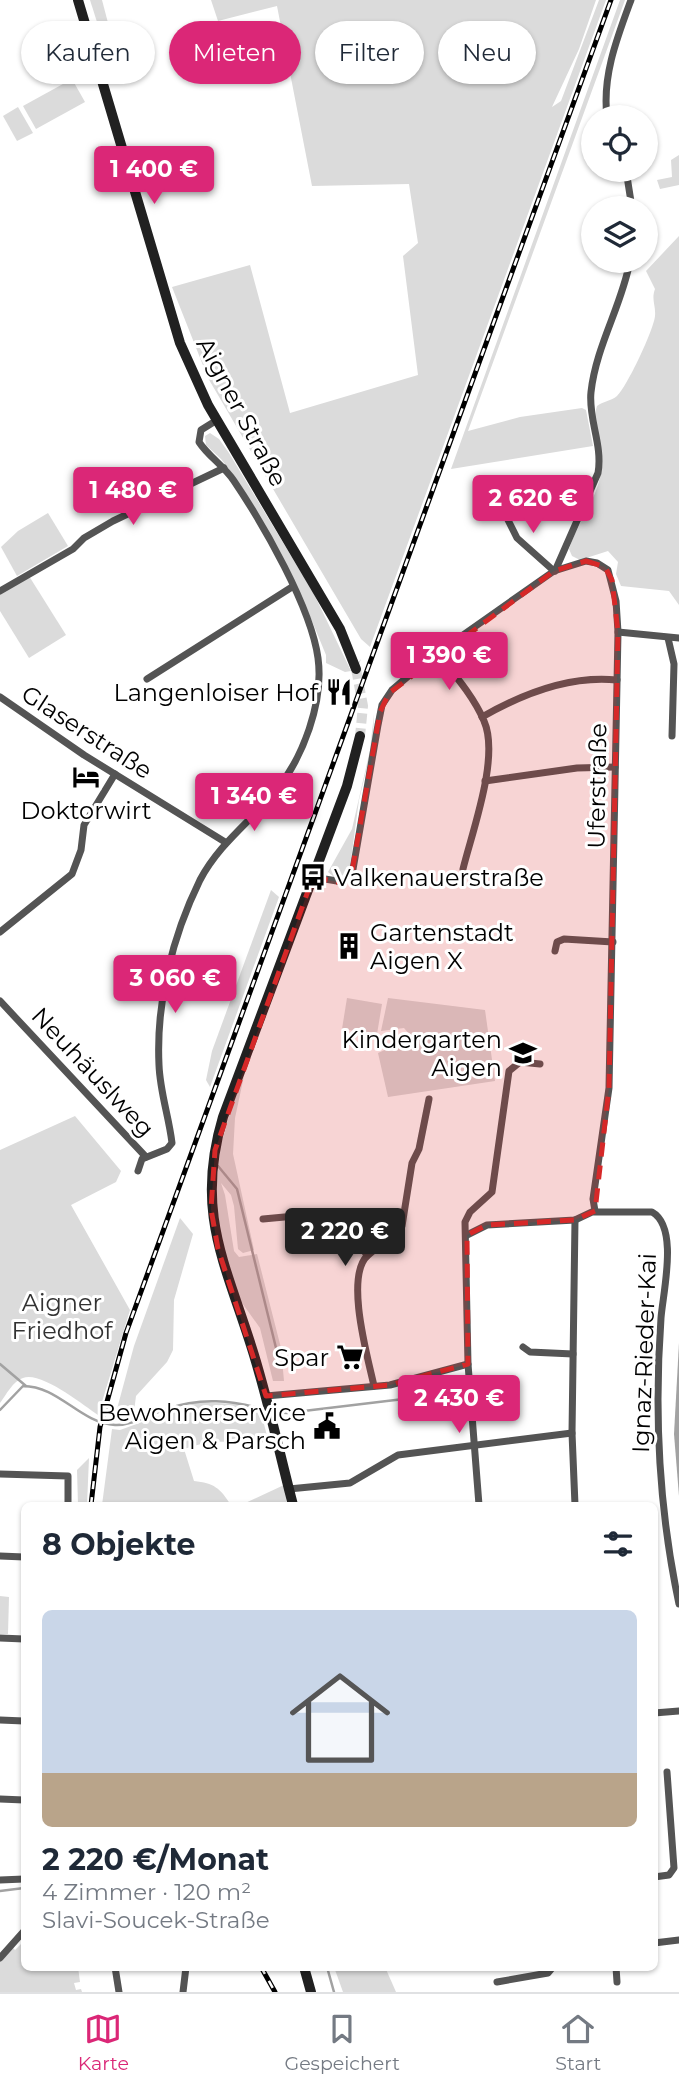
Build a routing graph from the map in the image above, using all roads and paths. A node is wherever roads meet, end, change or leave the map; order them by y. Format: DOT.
graph roads {
  1 [pos="78,0"];
  2 [pos="631,0"];
  3 [pos="606,105"];
  4 [pos="626,273"];
  5 [pos="217,420"];
  6 [pos="224,468"];
  7 [pos="500,505"];
  8 [pos="566,544"];
  9 [pos="579,561"];
  10 [pos="554,571"];
  11 [pos="292,587"];
  12 [pos="0,591"];
  13 [pos="618,632"];
  14 [pos="668,638"];
  15 [pos="679,638"];
  16 [pos="438,654"];
  17 [pos="356,669"];
  18 [pos="147,679"];
  19 [pos="617,680"];
  20 [pos="0,697"];
  21 [pos="482,717"];
  22 [pos="360,736"];
  23 [pos="671,736"];
  24 [pos="615,767"];
  25 [pos="115,774"];
  26 [pos="485,781"];
  27 [pos="225,842"];
  28 [pos="463,869"];
  29 [pos="313,877"];
  30 [pos="0,932"];
  31 [pos="613,942"];
  32 [pos="555,951"];
  33 [pos="0,1001"];
  34 [pos="540,1064"];
  35 [pos="429,1099"];
  36 [pos="146,1157"];
  37 [pos="138,1171"];
  38 [pos="595,1212"];
  39 [pos="263,1219"];
  40 [pos="575,1220"];
  41 [pos="467,1235"];
  42 [pos="366,1256"];
  43 [pos="523,1347"];
  44 [pos="573,1354"];
  45 [pos="468,1364"];
  46 [pos="374,1387"];
  47 [pos="269,1406"];
  48 [pos="572,1433"];
  49 [pos="474,1447"];
  50 [pos="0,1475"];
  51 [pos="289,1489"];
  52 [pos="68,1502"];
  53 [pos="292,1502"];
  54 [pos="479,1502"];
  55 [pos="575,1502"];
  56 [pos="0,1556"];
  57 [pos="21,1557"];
  58 [pos="679,1604"];
  59 [pos="0,1638"];
  60 [pos="21,1639"];
  61 [pos="679,1711"];
  62 [pos="658,1713"];
  63 [pos="0,1720"];
  64 [pos="21,1721"];
  65 [pos="667,1772"];
  66 [pos="0,1799"];
  67 [pos="21,1800"];
  68 [pos="658,1876"];
  69 [pos="21,1879"];
  70 [pos="0,1880"];
  71 [pos="21,1934"];
  72 [pos="679,1940"];
  73 [pos="658,1943"];
  74 [pos="0,1958"];
  75 [pos="116,1971"];
  76 [pos="186,1971"];
  77 [pos="305,1971"];
  78 [pos="550,1971"];
  79 [pos="616,1971"];
  80 [pos="497,1982"];
  81 [pos="617,1982"];
  82 [pos="119,1992"];
  83 [pos="183,1992"];
  84 [pos="311,1992"];
  1 -- 5 [label="main road, Aigner Straße"];
  2 -- 3 [label="street"];
  4 -- 8 [label="street"];
  5 -- 6 [label="street"];
  5 -- 17 [label="main road, Aigner Straße"];
  6 -- 11 [label="street"];
  6 -- 12 [label="street"];
  7 -- 10 [label="street"];
  8 -- 9 [label="street, Uferstraße"];
  8 -- 10 [label="street"];
  9 -- 10 [label="street"];
  9 -- 13 [label="street, Uferstraße"];
  10 -- 16 [label="street"];
  11 -- 18 [label="street"];
  11 -- 27 [label="street"];
  13 -- 14 [label="street"];
  13 -- 19 [label="street, Uferstraße"];
  14 -- 15 [label="street"];
  14 -- 23 [label="street"];
  16 -- 21 [label="street"];
  16 -- 29 [label="street"];
  19 -- 21 [label="street"];
  19 -- 24 [label="street, Uferstraße"];
  20 -- 25 [label="street, Glaserstraße"];
  21 -- 26 [label="street"];
  22 -- 29 [label="main road"];
  24 -- 26 [label="street"];
  24 -- 31 [label="street, Uferstraße"];
  25 -- 27 [label="street, Glaserstraße"];
  25 -- 30 [label="street"];
  26 -- 28 [label="street"];
  27 -- 36 [label="street"];
  29 -- 47 [label="main road"];
  31 -- 32 [label="street"];
  31 -- 38 [label="street, Uferstraße"];
  33 -- 36 [label="street, Neuhäuslweg"];
  34 -- 41 [label="street"];
  35 -- 42 [label="street"];
  36 -- 37 [label="street, Neuhäuslweg"];
  38 -- 40 [label="street, Ignaz-Rieder-Kai"];
  38 -- 58 [label="street, Ignaz-Rieder-Kai"];
  39 -- 42 [label="street"];
  40 -- 41 [label="street, Ignaz-Rieder-Kai"];
  40 -- 44 [label="street"];
  41 -- 45 [label="street"];
  42 -- 46 [label="street"];
  43 -- 44 [label="street"];
  44 -- 48 [label="street"];
  45 -- 46 [label="street"];
  45 -- 49 [label="street"];
  46 -- 47 [label="street"];
  47 -- 51 [label="main road"];
  48 -- 49 [label="street"];
  48 -- 55 [label="street"];
  49 -- 51 [label="street"];
  49 -- 54 [label="street"];
  50 -- 52 [label="street"];
  51 -- 53 [label="main road"];
  56 -- 57 [label="street"];
  59 -- 60 [label="street"];
  61 -- 62 [label="street"];
  63 -- 64 [label="street"];
  65 -- 68 [label="street"];
  66 -- 67 [label="street"];
  69 -- 70 [label="street"];
  71 -- 74 [label="street"];
  72 -- 73 [label="street"];
  75 -- 82 [label="street"];
  76 -- 83 [label="street"];
  77 -- 84 [label="main road"];
  78 -- 80 [label="street"];
  79 -- 81 [label="street"];
}
